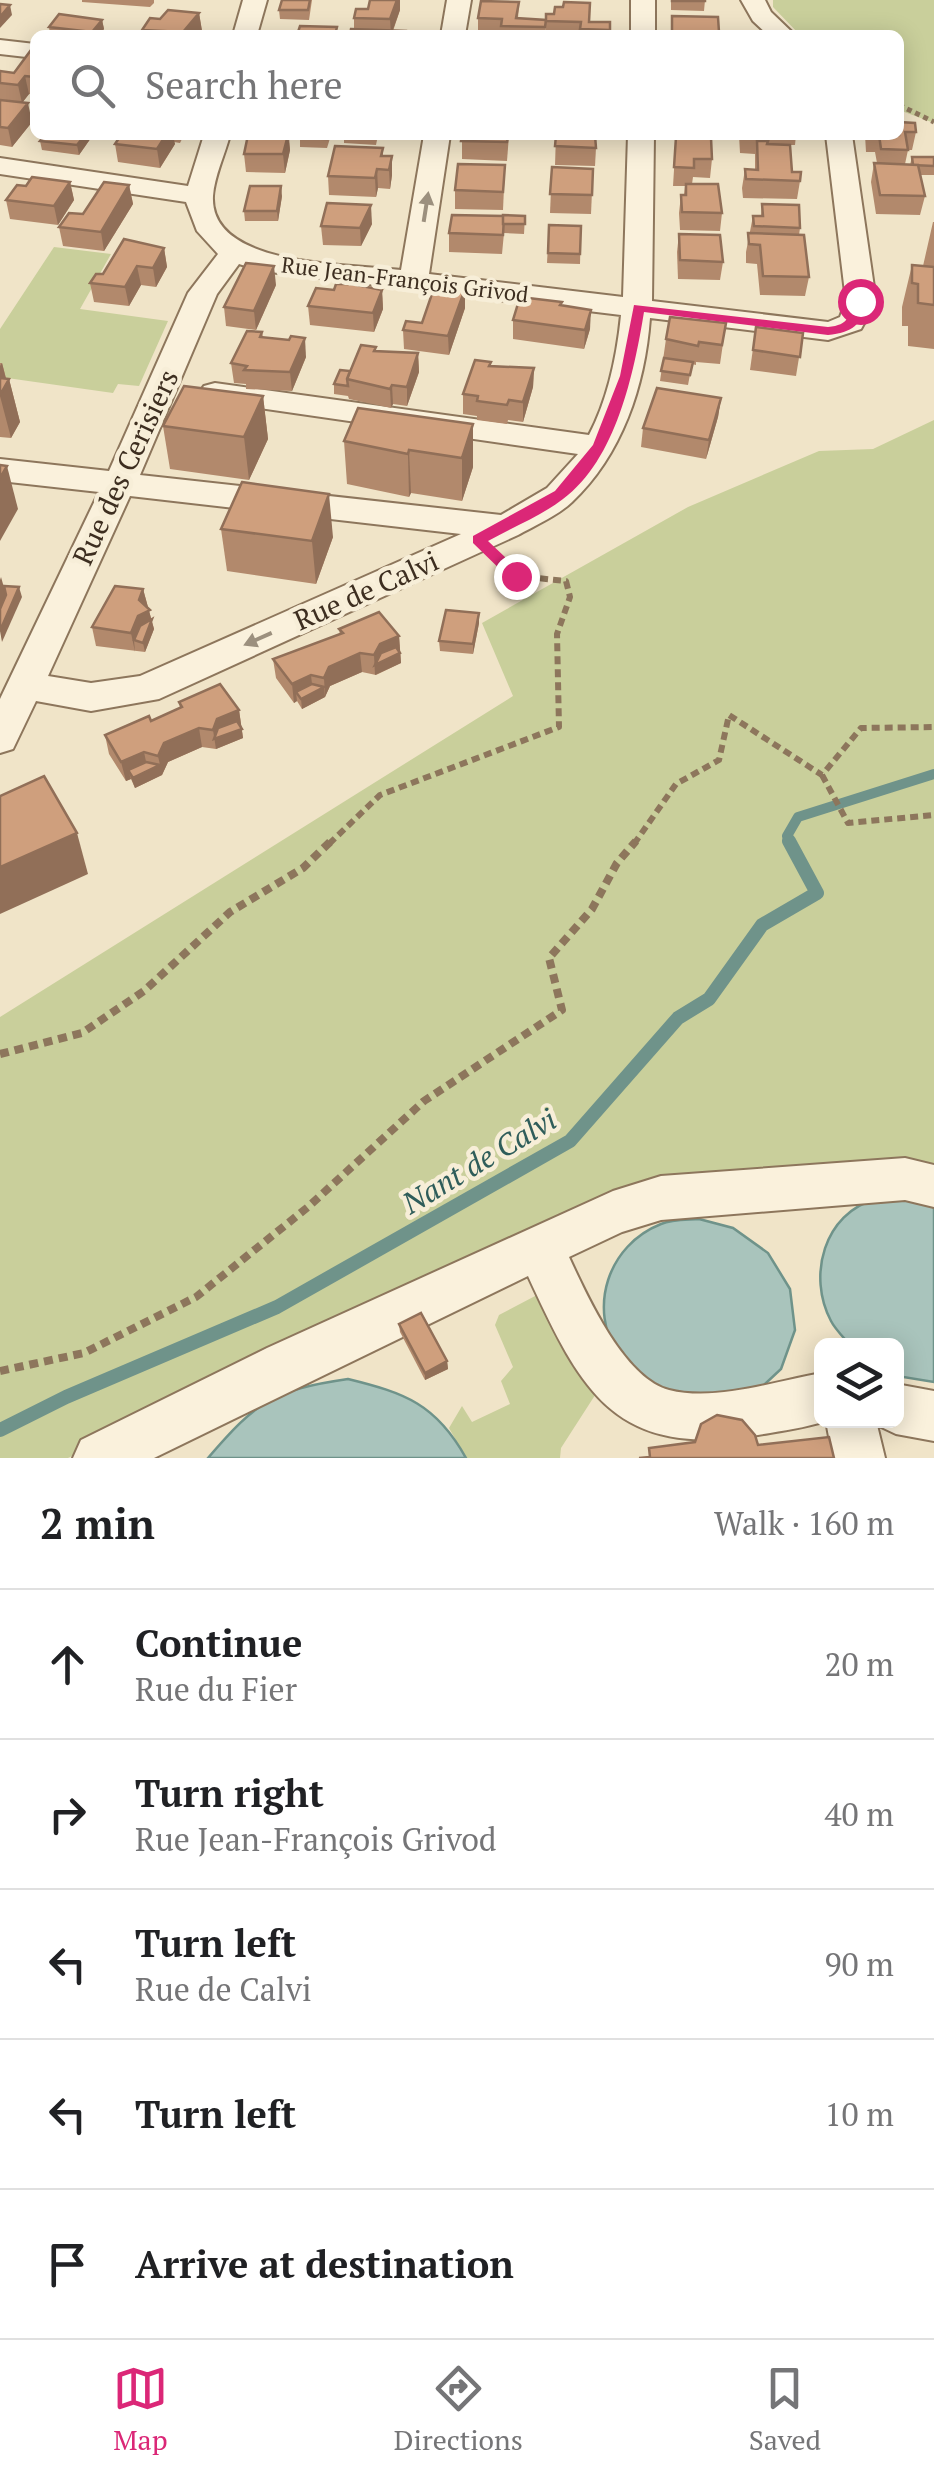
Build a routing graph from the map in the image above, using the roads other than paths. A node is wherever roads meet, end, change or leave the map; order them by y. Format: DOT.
graph roads {
  1 [pos="256,0"];
  2 [pos="459,0"];
  3 [pos="644,0"];
  4 [pos="753,0"];
  5 [pos="247,30"];
  6 [pos="454,30"];
  7 [pos="643,30"];
  8 [pos="777,30"];
  9 [pos="0,47"];
  10 [pos="30,50"];
  11 [pos="215,140"];
  12 [pos="436,140"];
  13 [pos="641,140"];
  14 [pos="840,140"];
  15 [pos="0,166"];
  16 [pos="199,196"];
  17 [pos="233,253"];
  18 [pos="414,279"];
  19 [pos="638,308"];
  20 [pos="164,386"];
  21 [pos="599,446"];
  22 [pos="0,470"];
  23 [pos="117,486"];
  24 [pos="492,534"];
  25 [pos="25,685"];
  26 [pos="0,739"];
  27 [pos="934,1186"];
  28 [pos="539,1247"];
  29 [pos="814,1399"];
  30 [pos="904,1410"];
  31 [pos="934,1416"];
  32 [pos="853,1428"];
  33 [pos="99,1458"];
  34 [pos="859,1458"];
  1 -- 5 [label="street"];
  2 -- 6 [label="street"];
  3 -- 7 [label="street"];
  4 -- 8 [label="street"];
  9 -- 10 [label="street"];
  11 -- 16 [label="street"];
  18 -- 12 [label="street, one-way"];
  13 -- 19 [label="street, Rue de Calvi"];
  14 -- 19 [label="street, Rue Jean-François Grivod"];
  15 -- 16 [label="street"];
  16 -- 17 [label="street"];
  17 -- 18 [label="street, Rue Jean-François Grivod"];
  17 -- 20 [label="street, Rue des Cerisiers"];
  18 -- 19 [label="street, Rue Jean-François Grivod"];
  19 -- 21 [label="street, Rue de Calvi"];
  20 -- 21 [label="street"];
  20 -- 23 [label="street, Rue des Cerisiers"];
  21 -- 24 [label="street, Rue de Calvi"];
  22 -- 23 [label="street"];
  23 -- 24 [label="street"];
  23 -- 25 [label="street, Rue des Cerisiers"];
  24 -- 25 [label="street, Rue de Calvi, one-way"];
  25 -- 26 [label="street"];
  27 -- 28 [label="street"];
  28 -- 29 [label="street"];
  28 -- 33 [label="street"];
  30 -- 31 [label="street"];
  32 -- 34 [label="street"];
}
